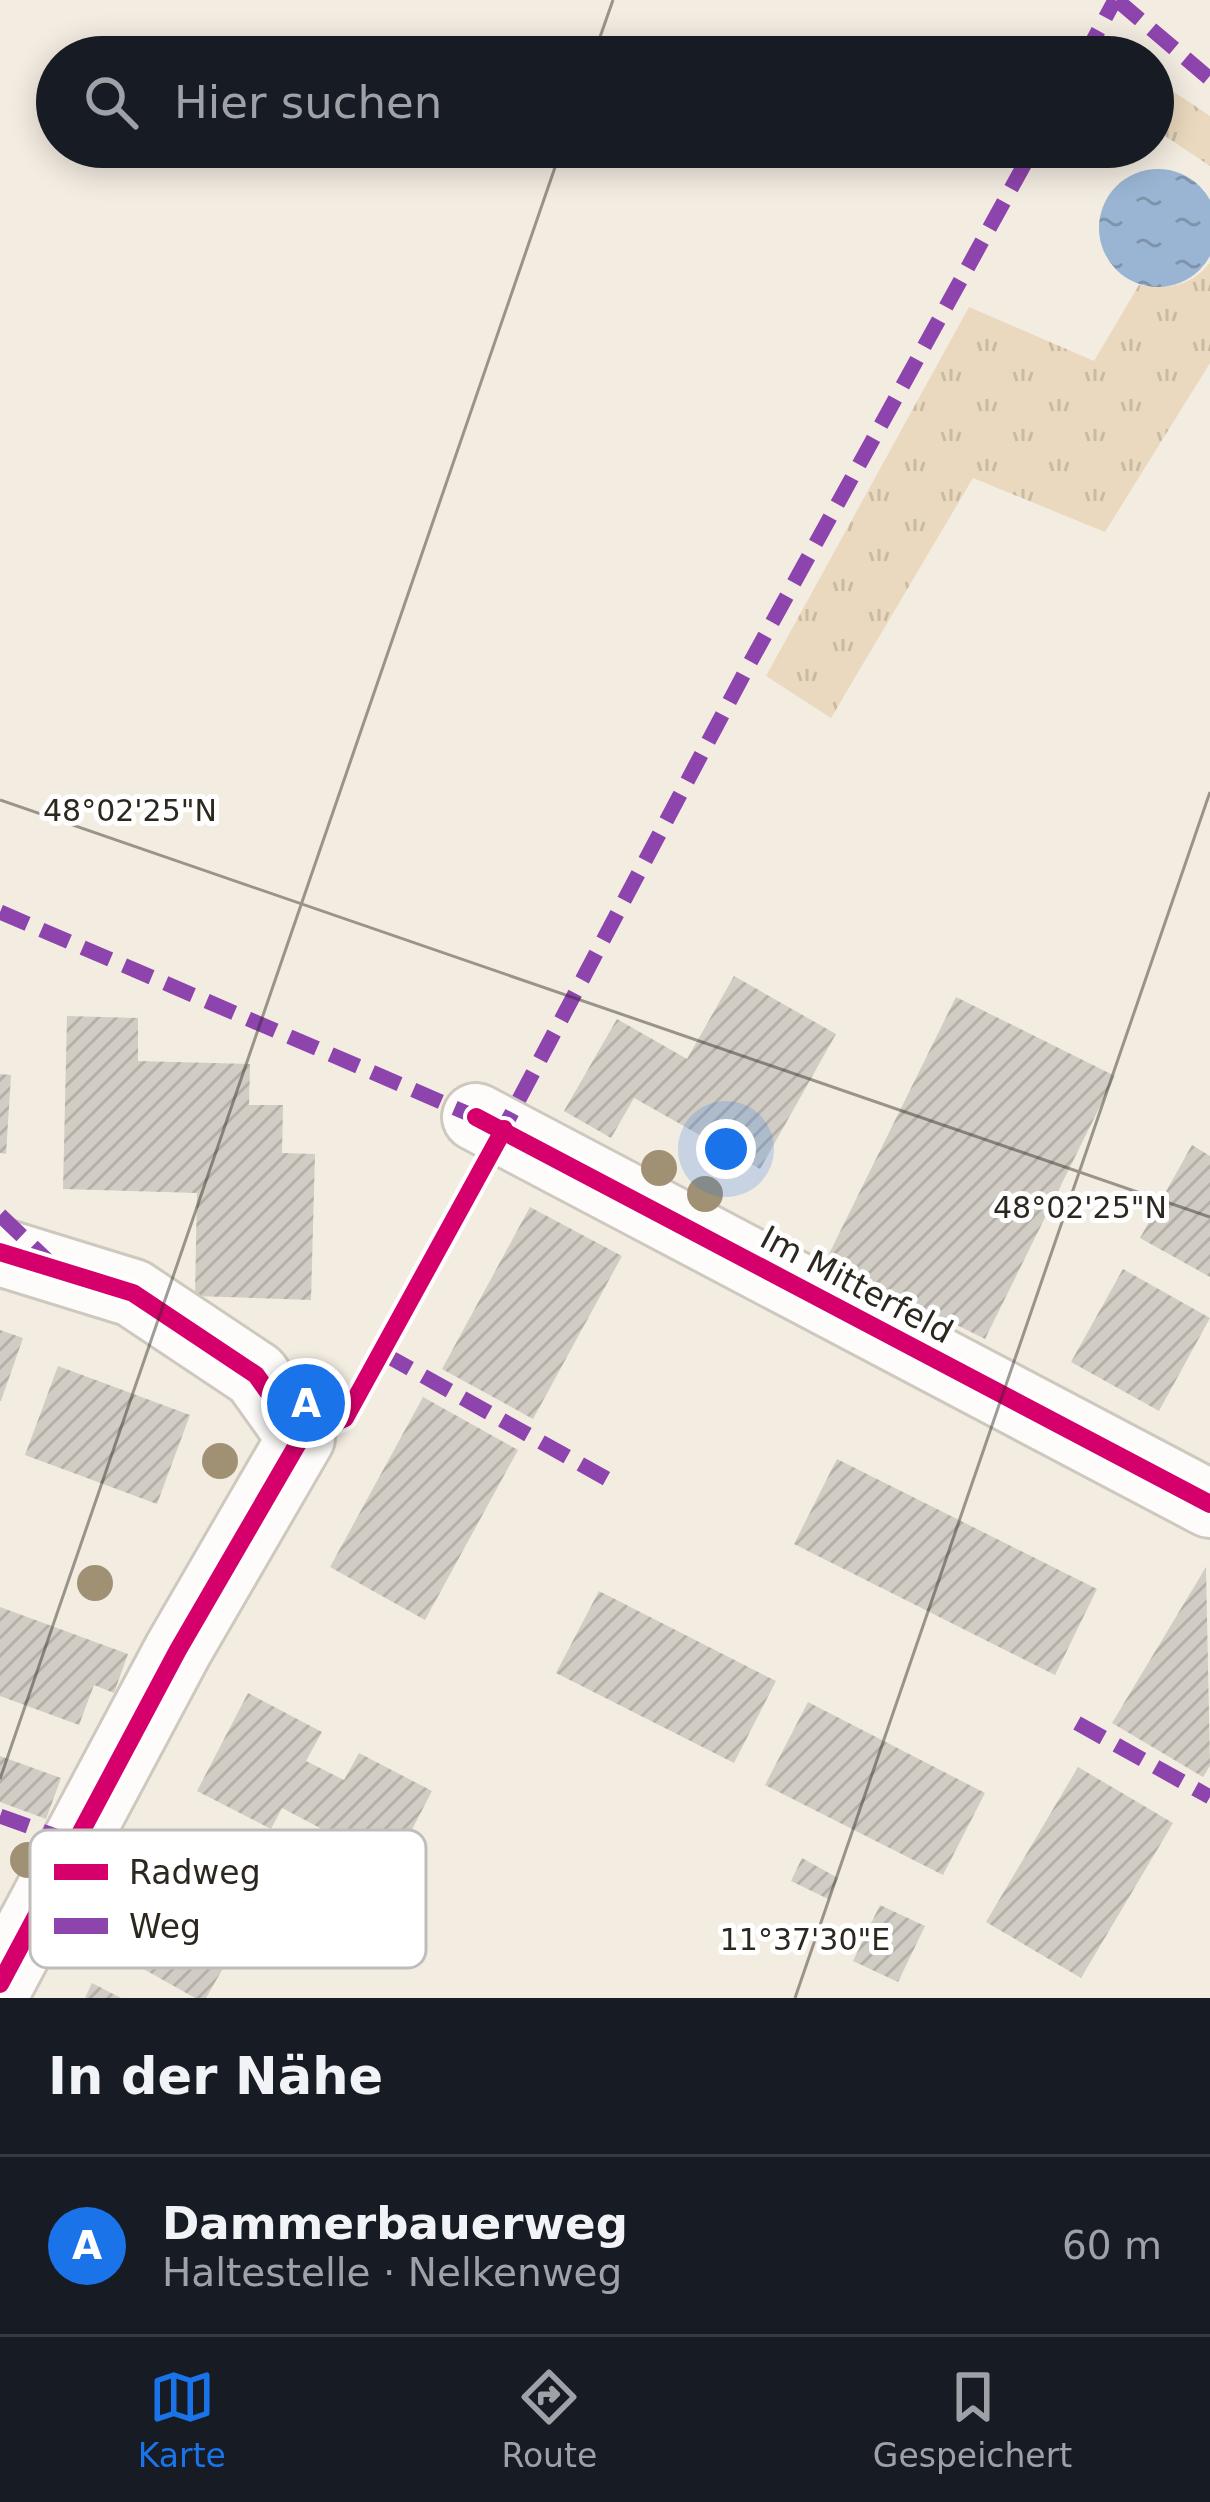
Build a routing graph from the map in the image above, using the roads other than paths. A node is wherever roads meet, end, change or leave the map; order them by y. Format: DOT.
graph roads {
  1 [pos="500,1115"];
  2 [pos="0,1215"];
  3 [pos="28,1260"];
  4 [pos="1210,1504"];
  5 [pos="82,1830"];
  6 [pos="30,1928"];
  7 [pos="0,1984"];
  1 -- 4 [label="street, Im Mitterfeld"];
  2 -- 3 [label="street"];
  3 -- 5 [label="street"];
  6 -- 7 [label="street"];
}
